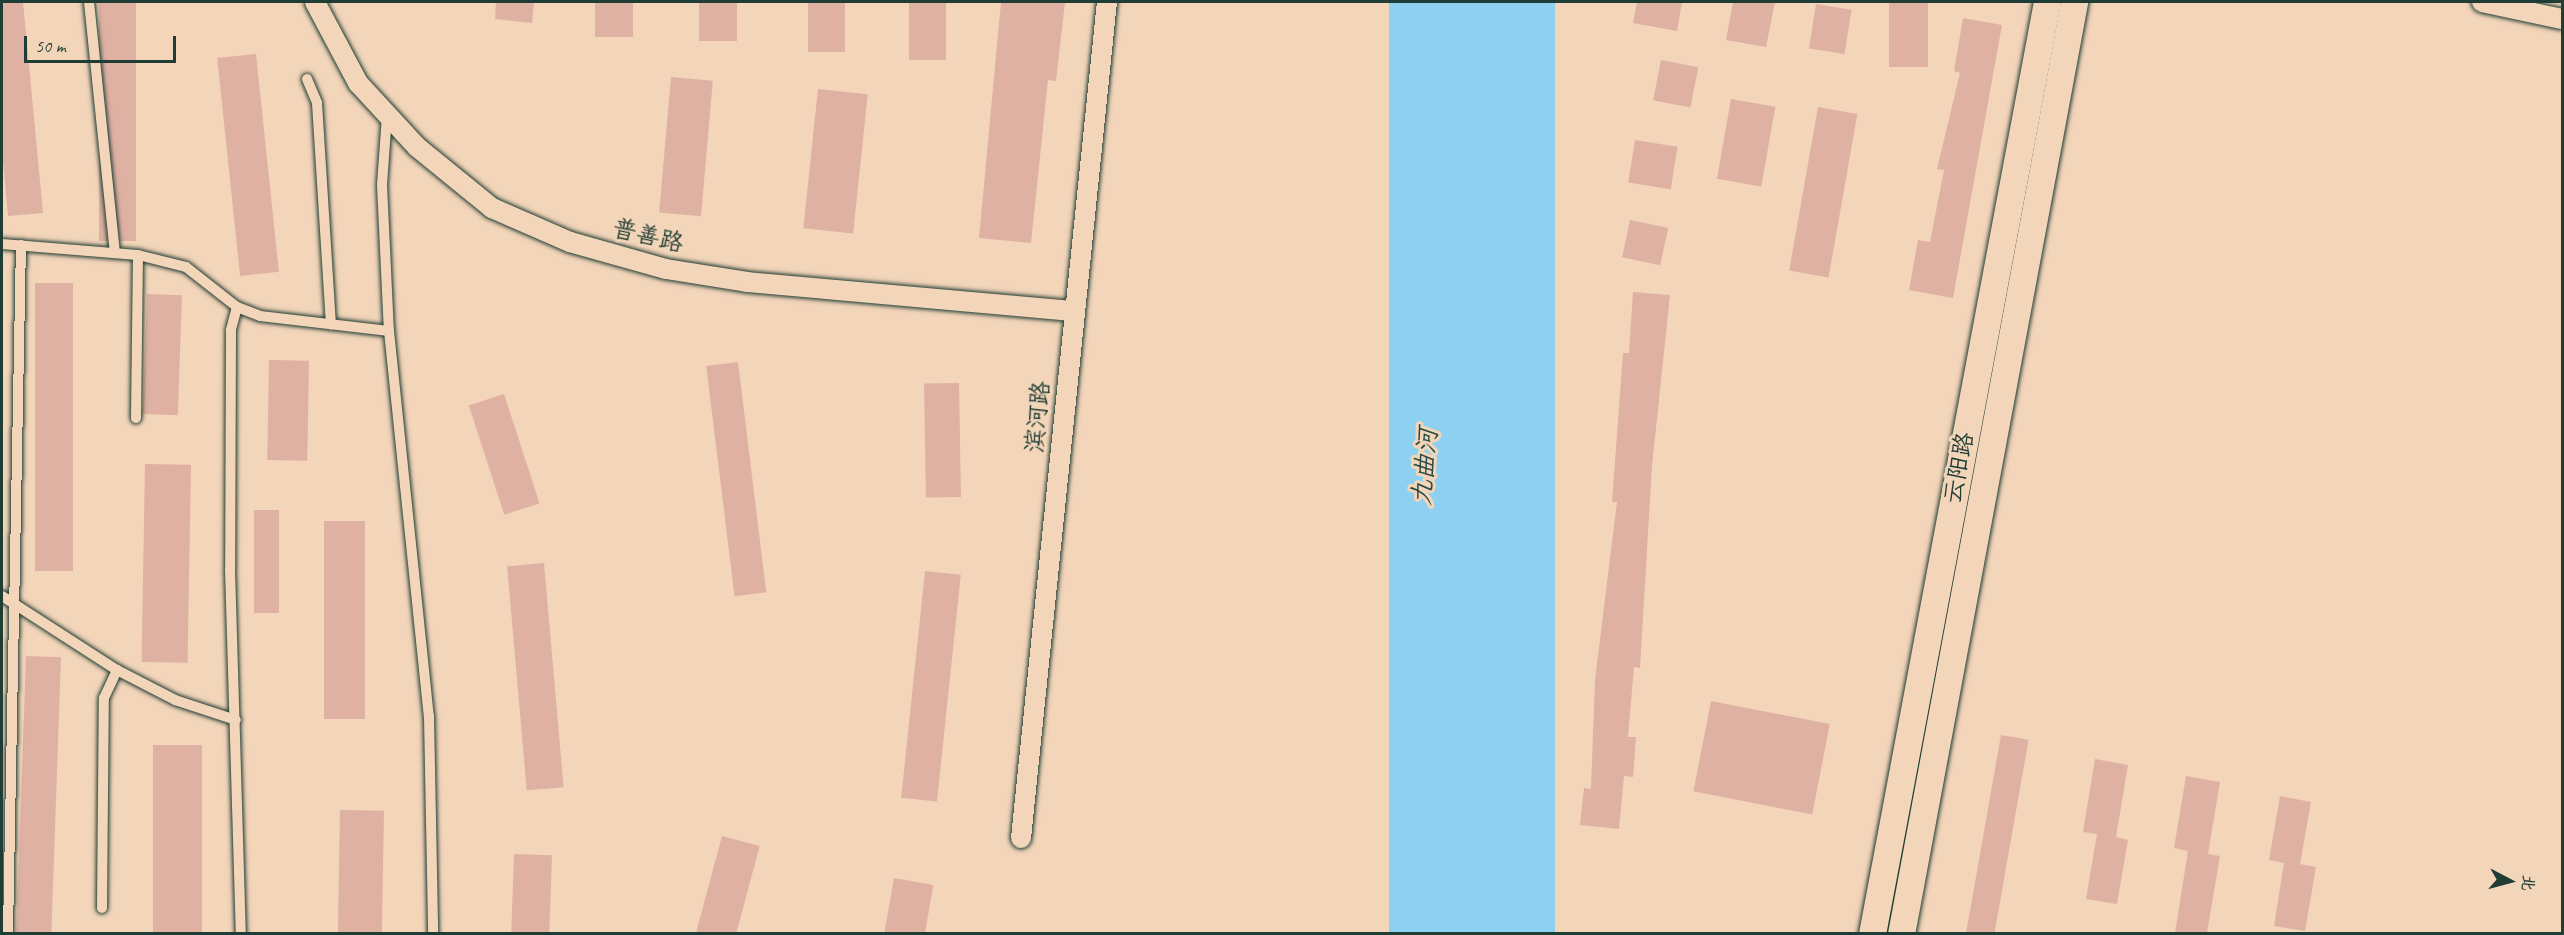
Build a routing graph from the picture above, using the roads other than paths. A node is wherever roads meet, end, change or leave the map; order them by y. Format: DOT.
graph roads {
  1 [pos="89,2"];
  2 [pos="315,2"];
  3 [pos="1107,2"];
  4 [pos="2047,2"];
  5 [pos="2074,2"];
  6 [pos="2482,2"];
  7 [pos="2562,19"];
  8 [pos="307,79"];
  9 [pos="387,115"];
  10 [pos="2,244"];
  11 [pos="21,245"];
  12 [pos="115,253"];
  13 [pos="138,255"];
  14 [pos="237,307"];
  15 [pos="1074,310"];
  16 [pos="331,326"];
  17 [pos="389,331"];
  18 [pos="136,418"];
  19 [pos="2,596"];
  20 [pos="12,604"];
  21 [pos="117,670"];
  22 [pos="236,720"];
  23 [pos="1021,838"];
  24 [pos="102,908"];
  25 [pos="8,932"];
  26 [pos="241,933"];
  27 [pos="433,933"];
  28 [pos="1872,933"];
  29 [pos="1901,933"];
  1 -- 12 [label="lane"];
  2 -- 9 [label="street, 普善路"];
  3 -- 15 [label="street, 滨河路"];
  4 -- 28 [label="street, 云阳路"];
  5 -- 29 [label="street, 云阳路"];
  6 -- 7 [label="street"];
  8 -- 16 [label="lane"];
  9 -- 15 [label="street, 普善路"];
  9 -- 17 [label="lane"];
  10 -- 11 [label="lane"];
  11 -- 12 [label="lane"];
  11 -- 20 [label="lane"];
  12 -- 13 [label="lane"];
  13 -- 14 [label="lane"];
  13 -- 18 [label="lane"];
  14 -- 16 [label="lane"];
  14 -- 22 [label="lane"];
  15 -- 23 [label="street, 滨河路"];
  16 -- 17 [label="lane"];
  17 -- 27 [label="lane"];
  19 -- 20 [label="lane"];
  20 -- 21 [label="lane"];
  20 -- 25 [label="lane"];
  21 -- 22 [label="lane"];
  21 -- 24 [label="lane"];
  22 -- 26 [label="lane"];
}
